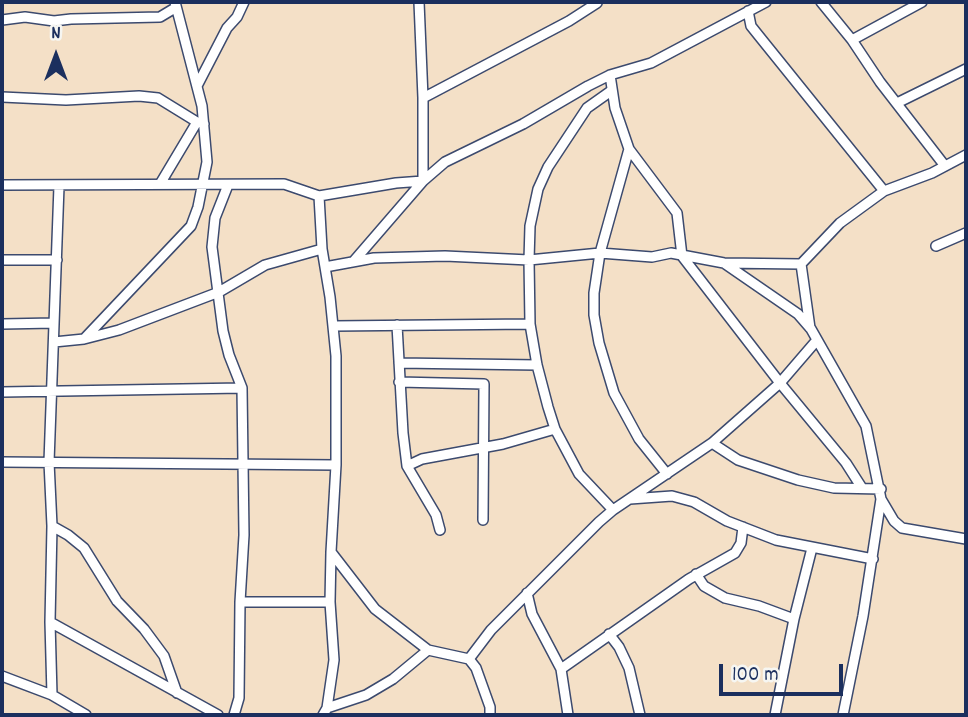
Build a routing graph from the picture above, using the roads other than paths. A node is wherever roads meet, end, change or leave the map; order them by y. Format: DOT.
graph roads {
  1 [pos="244,2"];
  2 [pos="420,2"];
  3 [pos="766,2"];
  4 [pos="821,2"];
  5 [pos="922,2"];
  6 [pos="597,3"];
  7 [pos="175,5"];
  8 [pos="748,11"];
  9 [pos="2,20"];
  10 [pos="852,40"];
  11 [pos="966,69"];
  12 [pos="610,75"];
  13 [pos="197,86"];
  14 [pos="611,91"];
  15 [pos="2,97"];
  16 [pos="423,98"];
  17 [pos="897,103"];
  18 [pos="200,123"];
  19 [pos="629,149"];
  20 [pos="966,155"];
  21 [pos="945,166"];
  22 [pos="423,181"];
  23 [pos="203,183"];
  24 [pos="160,184"];
  25 [pos="2,185"];
  26 [pos="228,185"];
  27 [pos="59,186"];
  28 [pos="884,191"];
  29 [pos="319,196"];
  30 [pos="966,233"];
  31 [pos="936,246"];
  32 [pos="322,249"];
  33 [pos="600,253"];
  34 [pos="682,256"];
  35 [pos="2,260"];
  36 [pos="57,260"];
  37 [pos="529,260"];
  38 [pos="353,262"];
  39 [pos="724,264"];
  40 [pos="801,264"];
  41 [pos="325,267"];
  42 [pos="219,292"];
  43 [pos="54,323"];
  44 [pos="2,324"];
  45 [pos="530,324"];
  46 [pos="397,325"];
  47 [pos="334,326"];
  48 [pos="811,329"];
  49 [pos="84,340"];
  50 [pos="817,340"];
  51 [pos="54,342"];
  52 [pos="399,363"];
  53 [pos="537,365"];
  54 [pos="399,382"];
  55 [pos="780,383"];
  56 [pos="242,388"];
  57 [pos="2,392"];
  58 [pos="52,392"];
  59 [pos="555,429"];
  60 [pos="712,443"];
  61 [pos="484,446"];
  62 [pos="2,462"];
  63 [pos="49,462"];
  64 [pos="242,464"];
  65 [pos="336,465"];
  66 [pos="407,467"];
  67 [pos="667,474"];
  68 [pos="862,488"];
  69 [pos="881,494"];
  70 [pos="629,499"];
  71 [pos="612,510"];
  72 [pos="483,520"];
  73 [pos="52,526"];
  74 [pos="743,527"];
  75 [pos="440,530"];
  76 [pos="966,539"];
  77 [pos="812,548"];
  78 [pos="331,552"];
  79 [pos="873,559"];
  80 [pos="696,574"];
  81 [pos="527,593"];
  82 [pos="240,602"];
  83 [pos="330,602"];
  84 [pos="794,619"];
  85 [pos="50,622"];
  86 [pos="609,634"];
  87 [pos="428,650"];
  88 [pos="469,659"];
  89 [pos="561,669"];
  90 [pos="2,676"];
  91 [pos="177,693"];
  92 [pos="52,695"];
  93 [pos="325,711"];
  94 [pos="86,715"];
  95 [pos="218,715"];
  96 [pos="234,715"];
  97 [pos="490,715"];
  98 [pos="568,715"];
  99 [pos="640,715"];
  100 [pos="775,715"];
  101 [pos="843,715"];
  1 -- 13 [label="street"];
  2 -- 16 [label="street"];
  3 -- 8 [label="street"];
  4 -- 10 [label="street"];
  5 -- 10 [label="street"];
  6 -- 16 [label="street"];
  7 -- 9 [label="street"];
  7 -- 13 [label="street"];
  8 -- 12 [label="street"];
  8 -- 28 [label="street"];
  10 -- 17 [label="street"];
  11 -- 17 [label="street"];
  12 -- 14 [label="street"];
  12 -- 22 [label="street"];
  13 -- 18 [label="street"];
  14 -- 19 [label="street"];
  14 -- 37 [label="street"];
  15 -- 18 [label="street"];
  16 -- 22 [label="street"];
  17 -- 21 [label="street"];
  18 -- 23 [label="street"];
  18 -- 24 [label="street"];
  19 -- 33 [label="street"];
  19 -- 34 [label="street"];
  20 -- 21 [label="street"];
  21 -- 28 [label="street"];
  22 -- 29 [label="street"];
  22 -- 38 [label="street"];
  23 -- 24 [label="street"];
  23 -- 26 [label="street"];
  23 -- 49 [label="street"];
  24 -- 27 [label="street"];
  25 -- 27 [label="street"];
  26 -- 29 [label="street"];
  26 -- 42 [label="street"];
  27 -- 36 [label="street"];
  28 -- 40 [label="street"];
  29 -- 32 [label="street"];
  30 -- 31 [label="street"];
  32 -- 41 [label="street"];
  32 -- 42 [label="street"];
  33 -- 34 [label="street"];
  33 -- 37 [label="street"];
  33 -- 67 [label="street"];
  34 -- 39 [label="street"];
  34 -- 55 [label="street"];
  35 -- 36 [label="street"];
  36 -- 43 [label="street"];
  37 -- 38 [label="street"];
  37 -- 45 [label="street"];
  38 -- 41 [label="street"];
  39 -- 40 [label="street"];
  39 -- 48 [label="street"];
  40 -- 48 [label="street"];
  41 -- 47 [label="street"];
  42 -- 49 [label="street"];
  42 -- 56 [label="street"];
  43 -- 44 [label="street"];
  43 -- 51 [label="street"];
  45 -- 46 [label="street"];
  45 -- 53 [label="street"];
  46 -- 47 [label="street"];
  46 -- 52 [label="street"];
  47 -- 65 [label="street"];
  48 -- 50 [label="street"];
  49 -- 51 [label="street"];
  50 -- 55 [label="street"];
  50 -- 69 [label="street"];
  51 -- 58 [label="street"];
  52 -- 53 [label="street"];
  52 -- 54 [label="street"];
  53 -- 59 [label="street"];
  54 -- 61 [label="street"];
  54 -- 66 [label="street"];
  55 -- 60 [label="street"];
  55 -- 68 [label="street"];
  56 -- 58 [label="street"];
  56 -- 64 [label="street"];
  57 -- 58 [label="street"];
  58 -- 63 [label="street"];
  59 -- 61 [label="street"];
  59 -- 71 [label="street"];
  60 -- 67 [label="street"];
  60 -- 68 [label="street"];
  61 -- 66 [label="street"];
  61 -- 72 [label="street"];
  62 -- 63 [label="street"];
  63 -- 64 [label="street"];
  63 -- 73 [label="street"];
  64 -- 65 [label="street"];
  64 -- 82 [label="street"];
  65 -- 78 [label="street"];
  66 -- 75 [label="street"];
  67 -- 70 [label="street"];
  68 -- 69 [label="street"];
  69 -- 76 [label="street"];
  69 -- 79 [label="street"];
  70 -- 71 [label="street"];
  70 -- 74 [label="street"];
  71 -- 81 [label="street"];
  73 -- 85 [label="street"];
  73 -- 91 [label="street"];
  74 -- 77 [label="street"];
  74 -- 80 [label="street"];
  77 -- 79 [label="street"];
  77 -- 84 [label="street"];
  78 -- 83 [label="street"];
  78 -- 87 [label="street"];
  79 -- 101 [label="street"];
  80 -- 84 [label="street"];
  80 -- 86 [label="street"];
  81 -- 88 [label="street"];
  81 -- 89 [label="street"];
  82 -- 83 [label="street"];
  82 -- 96 [label="street"];
  83 -- 93 [label="street"];
  84 -- 100 [label="street"];
  85 -- 91 [label="street"];
  85 -- 92 [label="street"];
  86 -- 89 [label="street"];
  86 -- 99 [label="street"];
  87 -- 88 [label="street"];
  87 -- 93 [label="street"];
  88 -- 97 [label="street"];
  89 -- 98 [label="street"];
  90 -- 92 [label="street"];
  91 -- 95 [label="street"];
  92 -- 94 [label="street"];
}
